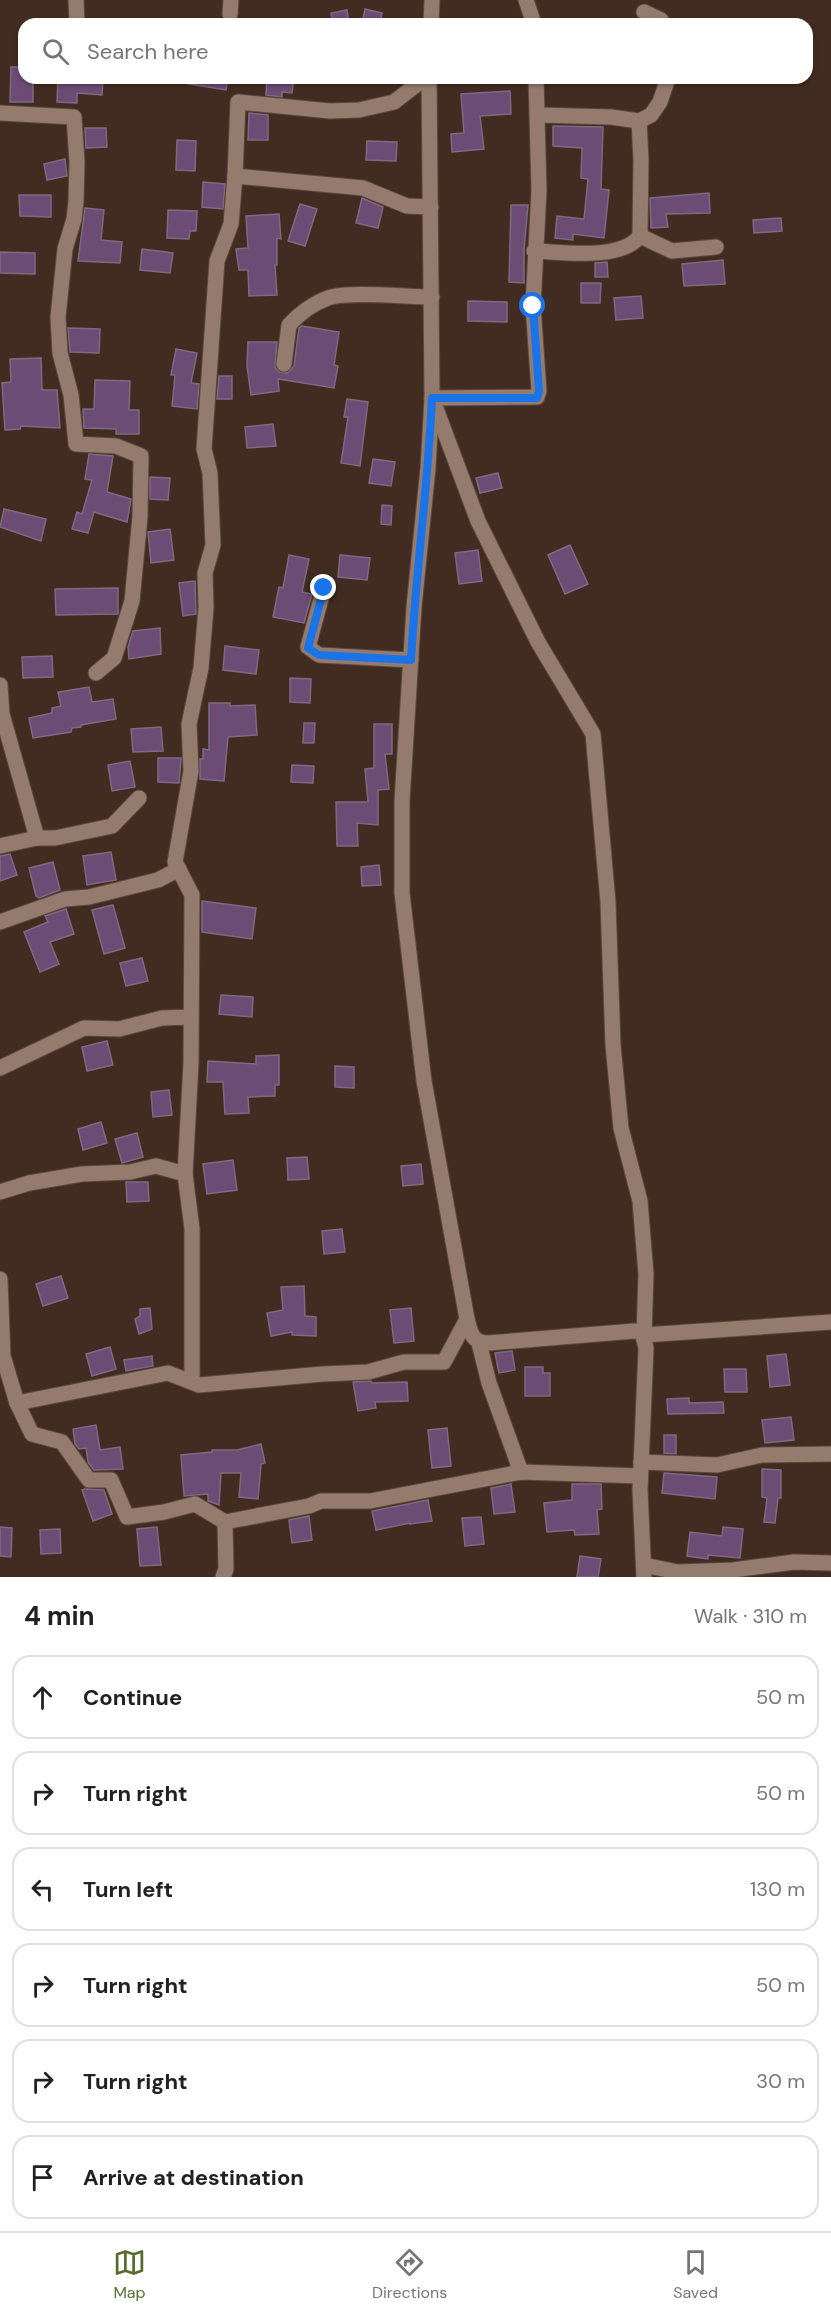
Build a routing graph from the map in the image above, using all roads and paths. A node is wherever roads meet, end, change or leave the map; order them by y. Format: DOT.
graph roads {
  1 [pos="76,0"];
  2 [pos="432,0"];
  3 [pos="526,0"];
  4 [pos="644,12"];
  5 [pos="77,18"];
  6 [pos="431,18"];
  7 [pos="532,18"];
  8 [pos="657,18"];
  9 [pos="419,84"];
  10 [pos="427,84"];
  11 [pos="537,84"];
  12 [pos="666,84"];
  13 [pos="0,113"];
  14 [pos="538,115"];
  15 [pos="639,121"];
  16 [pos="235,176"];
  17 [pos="431,207"];
  18 [pos="640,236"];
  19 [pos="716,248"];
  20 [pos="534,251"];
  21 [pos="432,297"];
  22 [pos="284,364"];
  23 [pos="432,398"];
  24 [pos="324,588"];
  25 [pos="411,660"];
  26 [pos="96,673"];
  27 [pos="0,685"];
  28 [pos="139,798"];
  29 [pos="37,838"];
  30 [pos="0,846"];
  31 [pos="179,869"];
  32 [pos="0,922"];
  33 [pos="190,1017"];
  34 [pos="0,1068"];
  35 [pos="185,1174"];
  36 [pos="0,1192"];
  37 [pos="0,1279"];
  38 [pos="467,1319"];
  39 [pos="831,1322"];
  40 [pos="644,1335"];
  41 [pos="479,1343"];
  42 [pos="192,1382"];
  43 [pos="6,1388"];
  44 [pos="17,1403"];
  45 [pos="831,1454"];
  46 [pos="640,1469"];
  47 [pos="521,1472"];
  48 [pos="225,1522"];
  49 [pos="831,1563"];
  50 [pos="644,1571"];
  51 [pos="223,1577"];
  1 -- 5 [label="street"];
  2 -- 6 [label="street"];
  3 -- 7 [label="street"];
  4 -- 8 [label="street"];
  9 -- 16 [label="street"];
  10 -- 17 [label="street"];
  11 -- 14 [label="street"];
  12 -- 15 [label="street"];
  13 -- 26 [label="street"];
  14 -- 15 [label="street"];
  14 -- 20 [label="street"];
  15 -- 18 [label="street"];
  16 -- 17 [label="street"];
  16 -- 31 [label="street"];
  17 -- 21 [label="street"];
  18 -- 19 [label="street"];
  18 -- 20 [label="street"];
  20 -- 23 [label="street"];
  21 -- 22 [label="street"];
  21 -- 23 [label="street"];
  23 -- 25 [label="street"];
  23 -- 40 [label="street"];
  24 -- 25 [label="street"];
  25 -- 38 [label="street"];
  27 -- 29 [label="street"];
  28 -- 29 [label="street"];
  29 -- 30 [label="street"];
  31 -- 32 [label="street"];
  31 -- 33 [label="street"];
  33 -- 34 [label="street"];
  33 -- 35 [label="street"];
  35 -- 36 [label="street"];
  35 -- 42 [label="street"];
  37 -- 43 [label="street"];
  38 -- 41 [label="street"];
  38 -- 42 [label="street"];
  39 -- 40 [label="street"];
  40 -- 41 [label="street"];
  40 -- 46 [label="street"];
  41 -- 47 [label="street"];
  42 -- 44 [label="street"];
  43 -- 44 [label="street"];
  44 -- 48 [label="street"];
  45 -- 46 [label="street"];
  46 -- 47 [label="street"];
  46 -- 50 [label="street"];
  47 -- 48 [label="street"];
  48 -- 51 [label="street"];
  49 -- 50 [label="street"];
}
